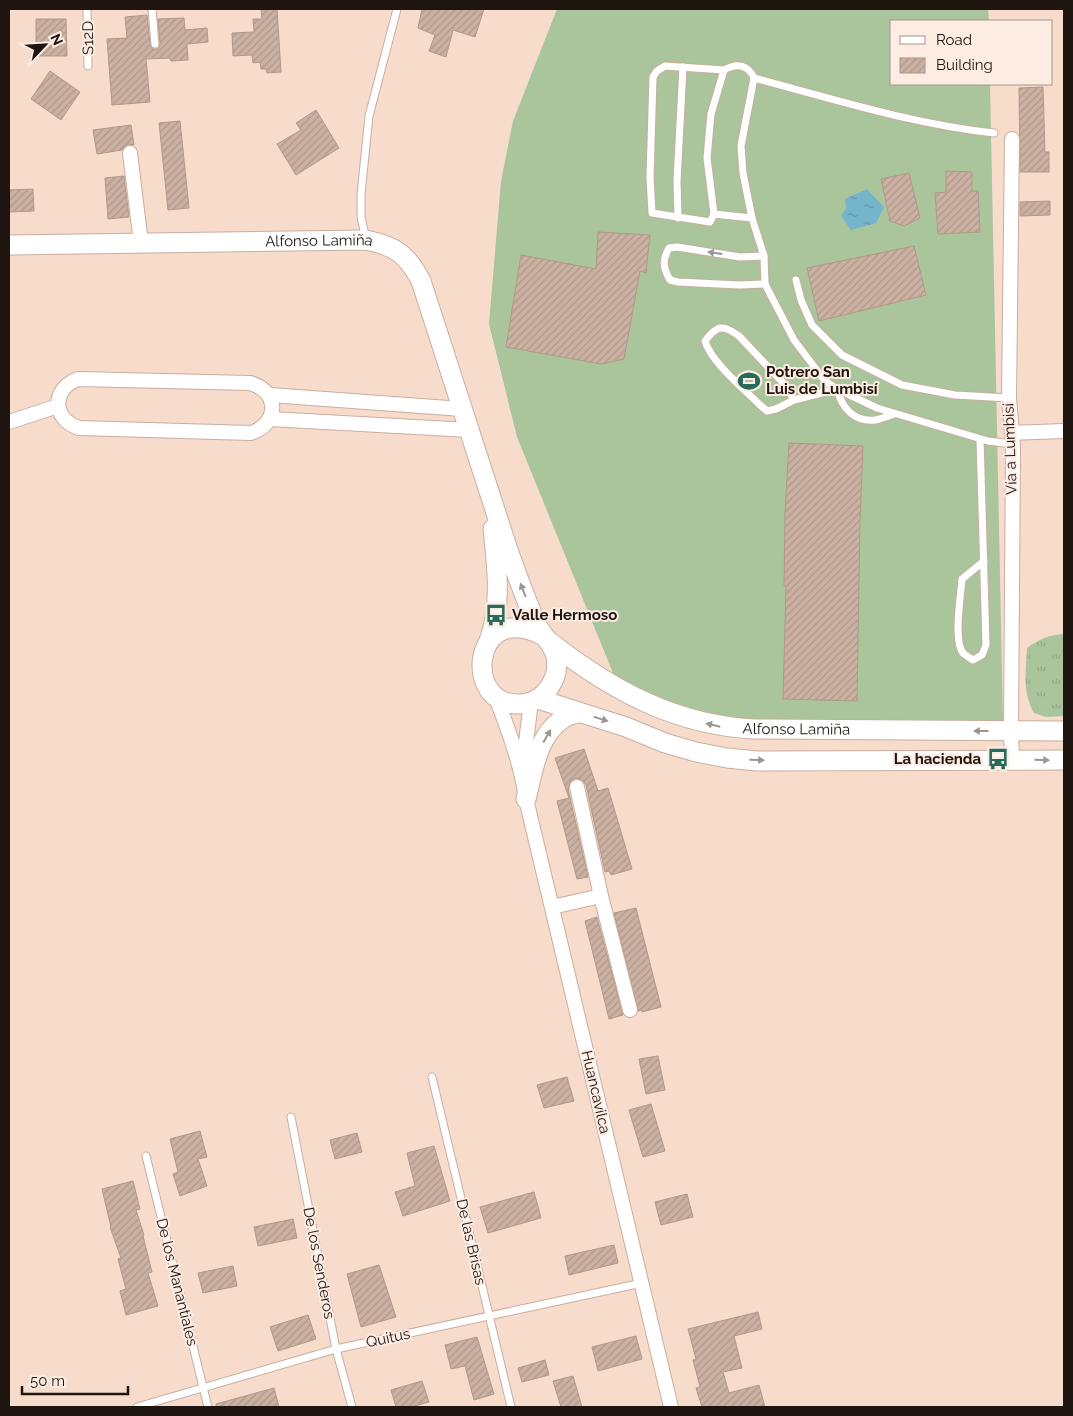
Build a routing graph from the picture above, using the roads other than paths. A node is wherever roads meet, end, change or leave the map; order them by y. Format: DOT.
graph roads {
  1 [pos="87,9"];
  2 [pos="152,9"];
  3 [pos="397,9"];
  4 [pos="155,44"];
  5 [pos="88,66"];
  6 [pos="683,67"];
  7 [pos="724,70"];
  8 [pos="754,78"];
  9 [pos="994,133"];
  10 [pos="1012,139"];
  11 [pos="130,153"];
  12 [pos="714,214"];
  13 [pos="678,218"];
  14 [pos="752,218"];
  15 [pos="366,240"];
  16 [pos="141,243"];
  17 [pos="9,245"];
  18 [pos="764,256"];
  19 [pos="796,280"];
  20 [pos="765,284"];
  21 [pos="837,389"];
  22 [pos="270,396"];
  23 [pos="1009,398"];
  24 [pos="794,400"];
  25 [pos="58,406"];
  26 [pos="462,408"];
  27 [pos="896,413"];
  28 [pos="270,419"];
  29 [pos="9,422"];
  30 [pos="469,430"];
  31 [pos="1064,432"];
  32 [pos="980,438"];
  33 [pos="1012,439"];
  34 [pos="480,462"];
  35 [pos="984,561"];
  36 [pos="546,638"];
  37 [pos="489,641"];
  38 [pos="495,695"];
  39 [pos="535,701"];
  40 [pos="580,713"];
  41 [pos="1011,731"];
  42 [pos="1064,731"];
  43 [pos="1012,759"];
  44 [pos="1064,760"];
  45 [pos="523,777"];
  46 [pos="577,787"];
  47 [pos="526,799"];
  48 [pos="601,896"];
  49 [pos="552,907"];
  50 [pos="630,1010"];
  51 [pos="432,1077"];
  52 [pos="291,1117"];
  53 [pos="146,1156"];
  54 [pos="642,1283"];
  55 [pos="488,1317"];
  56 [pos="336,1349"];
  57 [pos="202,1389"];
  58 [pos="137,1407"];
  59 [pos="208,1407"];
  60 [pos="352,1407"];
  61 [pos="511,1407"];
  62 [pos="671,1407"];
  1 -- 5 [label="lane, S12D"];
  2 -- 4 [label="lane"];
  3 -- 15 [label="lane"];
  6 -- 7 [label="lane"];
  6 -- 13 [label="lane"];
  6 -- 13 [label="lane"];
  7 -- 8 [label="lane"];
  7 -- 12 [label="lane"];
  8 -- 9 [label="lane"];
  8 -- 14 [label="lane"];
  10 -- 23 [label="street, Vía a Lumbisí"];
  11 -- 16 [label="street"];
  12 -- 13 [label="lane"];
  12 -- 14 [label="lane"];
  14 -- 18 [label="lane"];
  15 -- 16 [label="street, Alfonso Lamiña"];
  15 -- 26 [label="street, Alfonso Lamiña"];
  16 -- 17 [label="street, Alfonso Lamiña"];
  18 -- 20 [label="lane"];
  18 -- 20 [label="lane, one-way"];
  19 -- 23 [label="lane"];
  20 -- 21 [label="lane"];
  21 -- 24 [label="lane"];
  21 -- 27 [label="lane"];
  21 -- 27 [label="lane"];
  22 -- 25 [label="street"];
  22 -- 26 [label="street"];
  22 -- 28 [label="street"];
  23 -- 33 [label="street, Vía a Lumbisí"];
  24 -- 24 [label="lane"];
  25 -- 28 [label="street"];
  25 -- 29 [label="street"];
  26 -- 30 [label="street, Alfonso Lamiña"];
  27 -- 32 [label="lane"];
  28 -- 30 [label="street"];
  30 -- 34 [label="street, Alfonso Lamiña"];
  31 -- 33 [label="street"];
  32 -- 33 [label="lane"];
  32 -- 35 [label="lane"];
  33 -- 41 [label="street, Vía a Lumbisí"];
  36 -- 34 [label="street, Alfonso Lamiña, one-way"];
  34 -- 37 [label="street, Alfonso Lamiña"];
  35 -- 35 [label="lane"];
  36 -- 37 [label="street"];
  36 -- 39 [label="street"];
  41 -- 36 [label="street, Alfonso Lamiña, one-way"];
  37 -- 38 [label="street"];
  38 -- 39 [label="street"];
  38 -- 45 [label="street, Huancavilca"];
  39 -- 40 [label="street, Alfonso Lamiña"];
  39 -- 45 [label="street, Huancavilca"];
  40 -- 43 [label="street, Alfonso Lamiña, one-way"];
  47 -- 40 [label="street, one-way"];
  41 -- 42 [label="street, Alfonso Lamiña"];
  41 -- 43 [label="street, Vía a Lumbisí"];
  43 -- 44 [label="street, Alfonso Lamiña, one-way"];
  45 -- 47 [label="street, Huancavilca"];
  46 -- 48 [label="street"];
  47 -- 49 [label="street, Huancavilca"];
  48 -- 49 [label="street"];
  48 -- 50 [label="street"];
  49 -- 54 [label="street, Huancavilca"];
  51 -- 55 [label="lane, De las Brisas"];
  52 -- 56 [label="lane, De los Senderos"];
  53 -- 57 [label="lane, De los Manantiales"];
  54 -- 55 [label="lane, Quitus"];
  54 -- 62 [label="street, Huancavilca"];
  55 -- 56 [label="lane, Quitus"];
  55 -- 61 [label="lane, De las Brisas"];
  56 -- 57 [label="lane, Quitus"];
  56 -- 60 [label="lane, De los Senderos"];
  57 -- 58 [label="lane, Quitus"];
  57 -- 59 [label="lane, De los Manantiales"];
}
